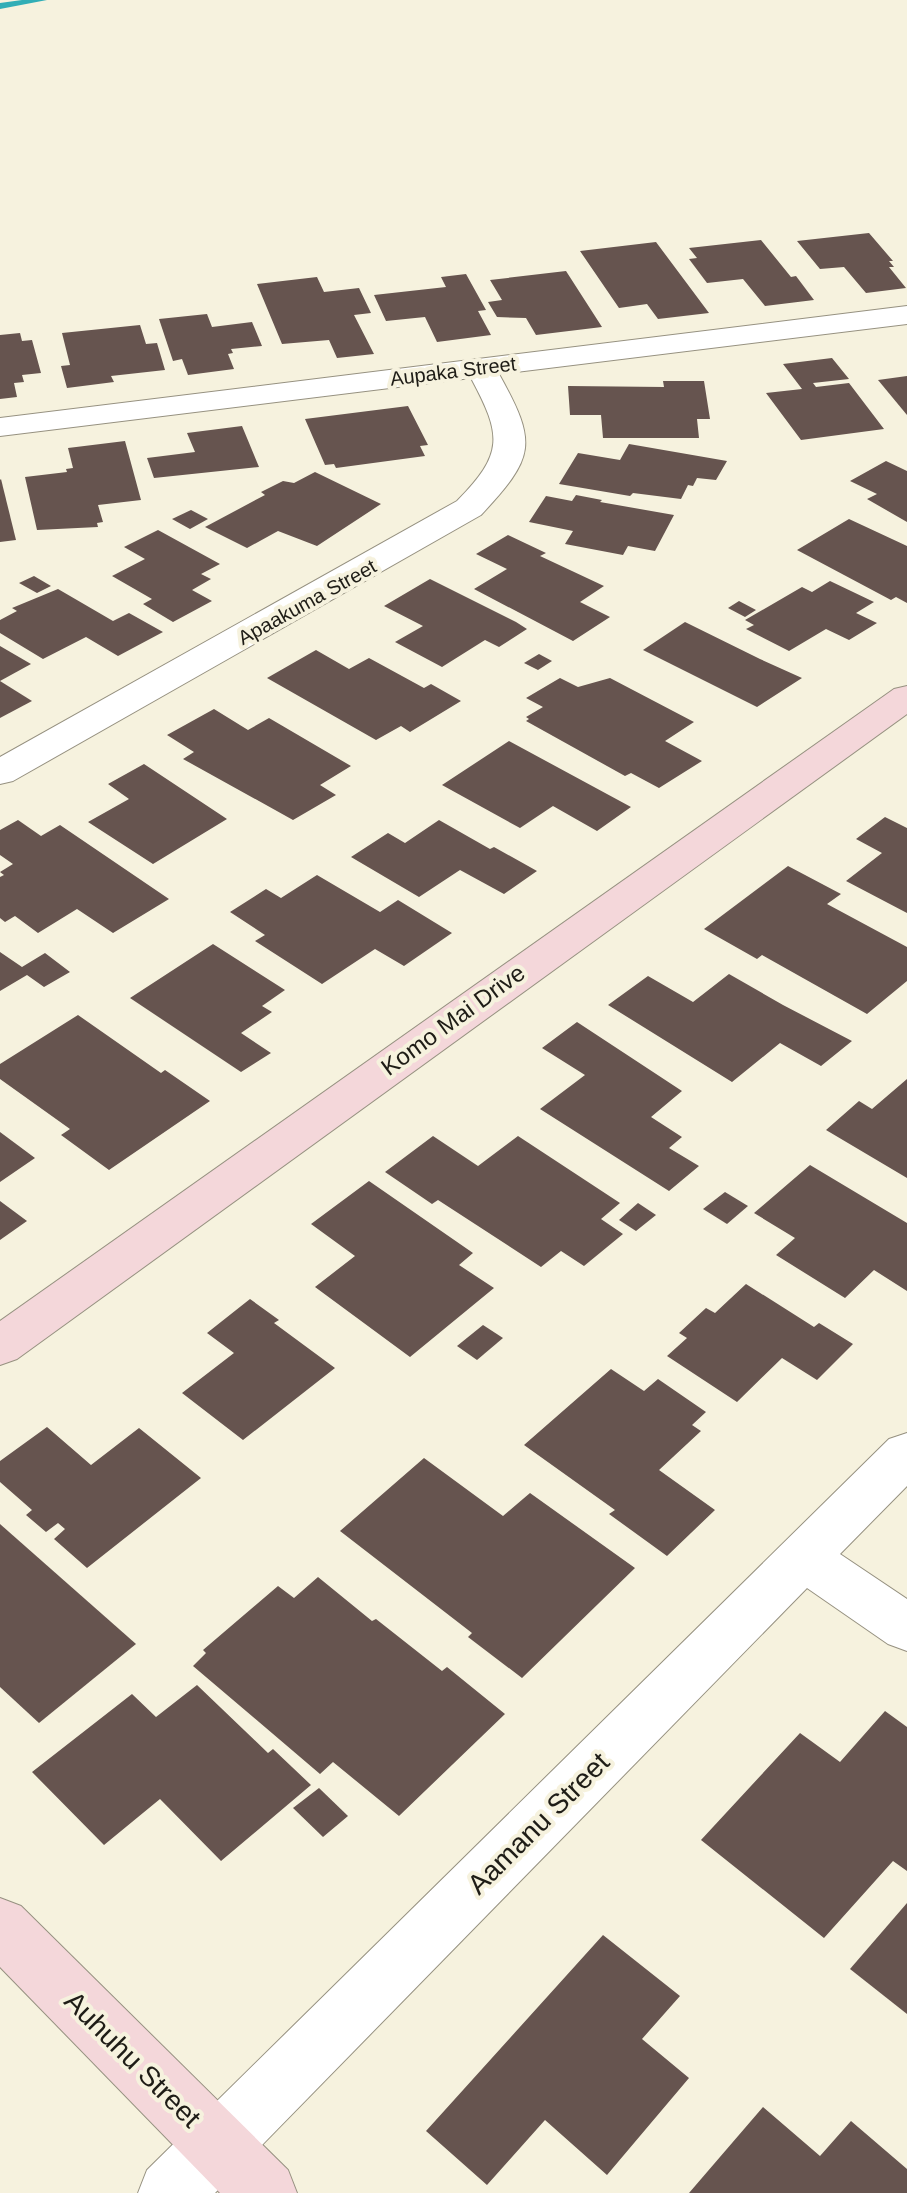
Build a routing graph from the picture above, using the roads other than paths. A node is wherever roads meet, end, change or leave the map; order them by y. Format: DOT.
graph roads {
  1 [pos="907,315"];
  2 [pos="480,367"];
  3 [pos="0,427"];
  4 [pos="907,697"];
  5 [pos="0,773"];
  6 [pos="0,1346"];
  7 [pos="907,1453"];
  8 [pos="803,1557"];
  9 [pos="907,1628"];
  10 [pos="0,1926"];
  11 [pos="217,2145"];
  12 [pos="170,2193"];
  13 [pos="265,2193"];
  1 -- 2 [label="street, Aupaka Street"];
  2 -- 3 [label="street, Aupaka Street"];
  2 -- 5 [label="street, Apaakuma Street"];
  4 -- 6 [label="street, Komo Mai Drive"];
  7 -- 8 [label="street, Aamanu Street"];
  8 -- 9 [label="street"];
  8 -- 11 [label="street, Aamanu Street"];
  10 -- 11 [label="street, Auhuhu Street"];
  11 -- 12 [label="street, Aamanu Street"];
  11 -- 13 [label="street, Auhuhu Street"];
}
